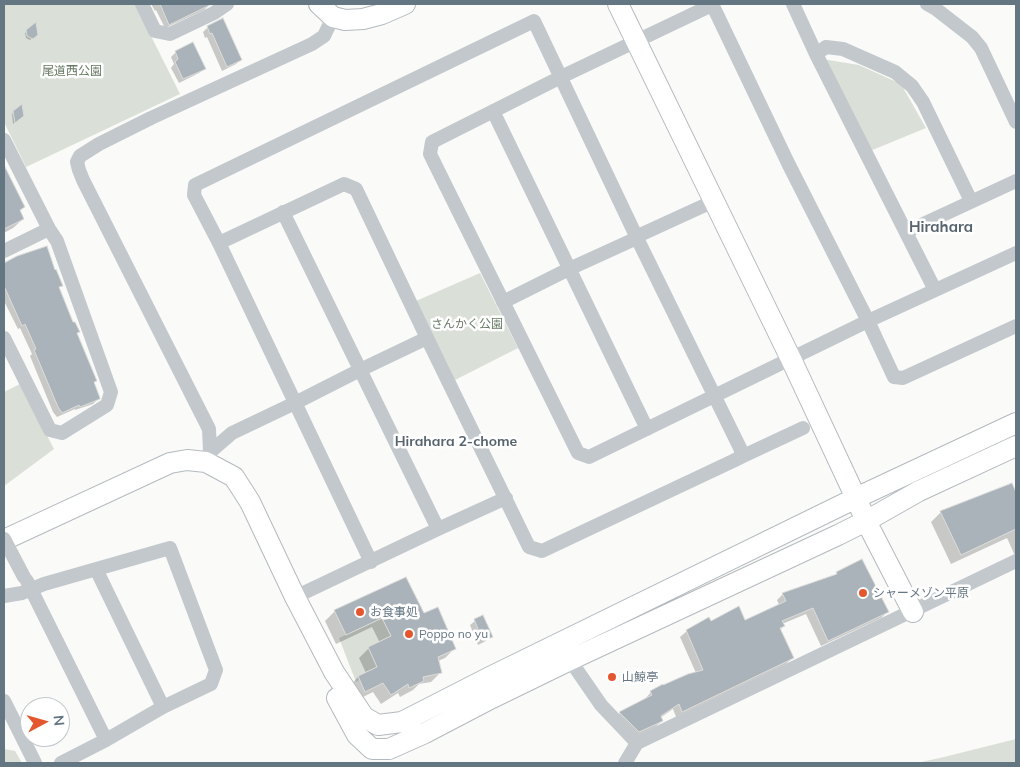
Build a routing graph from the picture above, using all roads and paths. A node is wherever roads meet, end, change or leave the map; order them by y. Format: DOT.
graph roads {
  1 [pos="142,4"];
  2 [pos="225,4"];
  3 [pos="319,4"];
  4 [pos="405,4"];
  5 [pos="618,4"];
  6 [pos="712,4"];
  7 [pos="793,4"];
  8 [pos="927,4"];
  9 [pos="333,17"];
  10 [pos="636,42"];
  11 [pos="816,54"];
  12 [pos="561,77"];
  13 [pos="493,111"];
  14 [pos="1016,122"];
  15 [pos="4,140"];
  16 [pos="1016,181"];
  17 [pos="714,201"];
  18 [pos="971,201"];
  19 [pos="284,212"];
  20 [pos="49,230"];
  21 [pos="906,232"];
  22 [pos="637,238"];
  23 [pos="220,243"];
  24 [pos="4,251"];
  25 [pos="1016,253"];
  26 [pos="569,269"];
  27 [pos="934,290"];
  28 [pos="503,302"];
  29 [pos="868,321"];
  30 [pos="1015,329"];
  31 [pos="4,338"];
  32 [pos="427,338"];
  33 [pos="790,359"];
  34 [pos="360,370"];
  35 [pos="716,396"];
  36 [pos="295,403"];
  37 [pos="1016,423"];
  38 [pos="803,428"];
  39 [pos="647,429"];
  40 [pos="1016,446"];
  41 [pos="208,457"];
  42 [pos="741,457"];
  43 [pos="506,498"];
  44 [pos="856,498"];
  45 [pos="866,521"];
  46 [pos="438,528"];
  47 [pos="4,540"];
  48 [pos="1016,561"];
  49 [pos="371,562"];
  50 [pos="96,569"];
  51 [pos="28,583"];
  52 [pos="4,596"];
  53 [pos="295,597"];
  54 [pos="912,612"];
  55 [pos="570,660"];
  56 [pos="488,689"];
  57 [pos="4,701"];
  58 [pos="163,707"];
  59 [pos="9,727"];
  60 [pos="106,740"];
  61 [pos="637,743"];
  62 [pos="35,763"];
  63 [pos="61,763"];
  64 [pos="625,763"];
  1 -- 2 [label="street"];
  3 -- 9 [label="street"];
  4 -- 9 [label="street"];
  5 -- 10 [label="street"];
  6 -- 10 [label="street"];
  6 -- 29 [label="street"];
  7 -- 11 [label="street"];
  8 -- 14 [label="street"];
  9 -- 41 [label="street"];
  10 -- 12 [label="street"];
  10 -- 17 [label="street"];
  11 -- 18 [label="street"];
  11 -- 21 [label="street"];
  12 -- 13 [label="street"];
  12 -- 22 [label="street"];
  12 -- 23 [label="street"];
  13 -- 26 [label="street"];
  13 -- 28 [label="street"];
  15 -- 20 [label="street"];
  16 -- 18 [label="street"];
  17 -- 22 [label="street"];
  17 -- 33 [label="street"];
  18 -- 21 [label="street"];
  19 -- 23 [label="street"];
  19 -- 32 [label="street"];
  19 -- 34 [label="street"];
  20 -- 24 [label="street"];
  20 -- 31 [label="street"];
  21 -- 27 [label="street"];
  22 -- 26 [label="street"];
  22 -- 35 [label="street"];
  23 -- 36 [label="street"];
  25 -- 27 [label="street"];
  26 -- 28 [label="street"];
  26 -- 39 [label="street"];
  27 -- 29 [label="street"];
  28 -- 39 [label="street"];
  29 -- 30 [label="street"];
  29 -- 33 [label="street"];
  32 -- 34 [label="street"];
  32 -- 43 [label="street"];
  33 -- 35 [label="street"];
  33 -- 44 [label="street"];
  34 -- 36 [label="street"];
  34 -- 46 [label="street"];
  35 -- 39 [label="street"];
  35 -- 42 [label="street"];
  36 -- 41 [label="street"];
  36 -- 49 [label="street"];
  37 -- 44 [label="street"];
  38 -- 42 [label="street"];
  40 -- 45 [label="street"];
  41 -- 47 [label="street"];
  41 -- 53 [label="street"];
  42 -- 43 [label="street"];
  43 -- 46 [label="street"];
  44 -- 45 [label="street"];
  44 -- 56 [label="street"];
  45 -- 54 [label="street"];
  45 -- 55 [label="street"];
  46 -- 49 [label="street"];
  47 -- 51 [label="street, bridge"];
  48 -- 54 [label="street"];
  49 -- 53 [label="street"];
  50 -- 51 [label="street"];
  50 -- 58 [label="street"];
  50 -- 58 [label="street"];
  51 -- 52 [label="street"];
  51 -- 60 [label="street"];
  53 -- 56 [label="street"];
  54 -- 61 [label="street"];
  55 -- 56 [label="street"];
  55 -- 61 [label="street"];
  57 -- 59 [label="street"];
  58 -- 60 [label="street"];
  59 -- 62 [label="street"];
  60 -- 63 [label="street"];
  61 -- 64 [label="street"];
}
